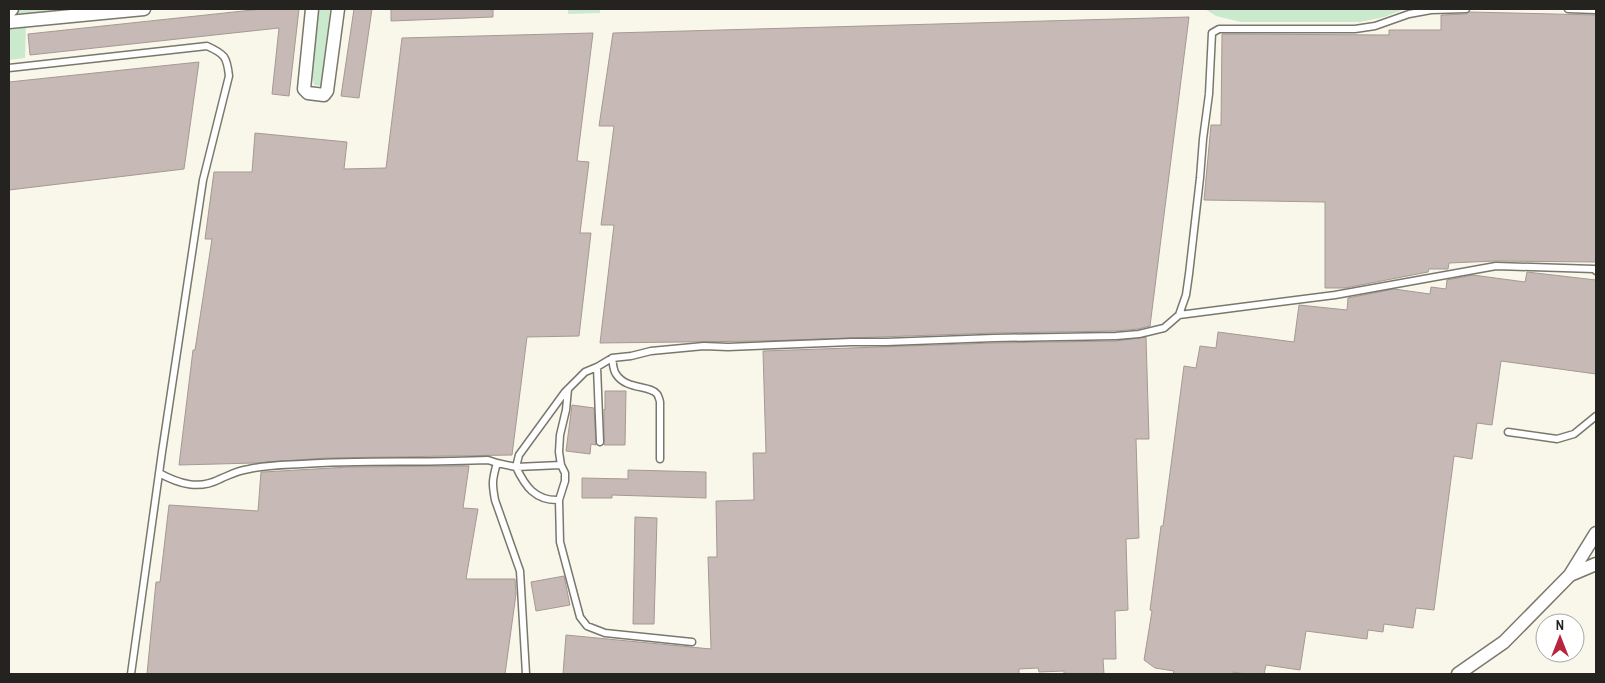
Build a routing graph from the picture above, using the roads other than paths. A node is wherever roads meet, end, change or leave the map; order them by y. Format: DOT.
graph roads {
  1 [pos="12,9"];
  2 [pos="144,9"];
  3 [pos="312,9"];
  4 [pos="338,9"];
  5 [pos="1466,9"];
  6 [pos="1568,9"];
  7 [pos="1596,10"];
  8 [pos="9,12"];
  9 [pos="9,22"];
  10 [pos="9,68"];
  11 [pos="1596,271"];
  12 [pos="1179,315"];
  13 [pos="612,358"];
  14 [pos="597,367"];
  15 [pos="568,389"];
  16 [pos="1596,416"];
  17 [pos="1508,432"];
  18 [pos="600,442"];
  19 [pos="660,459"];
  20 [pos="497,463"];
  21 [pos="561,464"];
  22 [pos="516,467"];
  23 [pos="159,473"];
  24 [pos="559,500"];
  25 [pos="1596,533"];
  26 [pos="1596,564"];
  27 [pos="1570,575"];
  28 [pos="692,642"];
  29 [pos="131,674"];
  30 [pos="526,674"];
  31 [pos="1458,674"];
  1 -- 8 [label="street"];
  2 -- 9 [label="street"];
  3 -- 4 [label="street"];
  5 -- 12 [label="lane"];
  6 -- 7 [label="lane"];
  10 -- 23 [label="lane"];
  11 -- 12 [label="lane"];
  12 -- 13 [label="lane"];
  13 -- 14 [label="lane"];
  13 -- 19 [label="lane"];
  14 -- 15 [label="lane"];
  14 -- 18 [label="lane"];
  15 -- 21 [label="lane"];
  15 -- 22 [label="lane"];
  16 -- 17 [label="lane"];
  20 -- 22 [label="lane"];
  20 -- 23 [label="lane"];
  20 -- 30 [label="lane"];
  21 -- 22 [label="lane"];
  21 -- 24 [label="lane"];
  22 -- 24 [label="lane"];
  23 -- 29 [label="lane"];
  24 -- 28 [label="lane"];
  25 -- 27 [label="street"];
  26 -- 27 [label="street"];
  27 -- 31 [label="street"];
}
